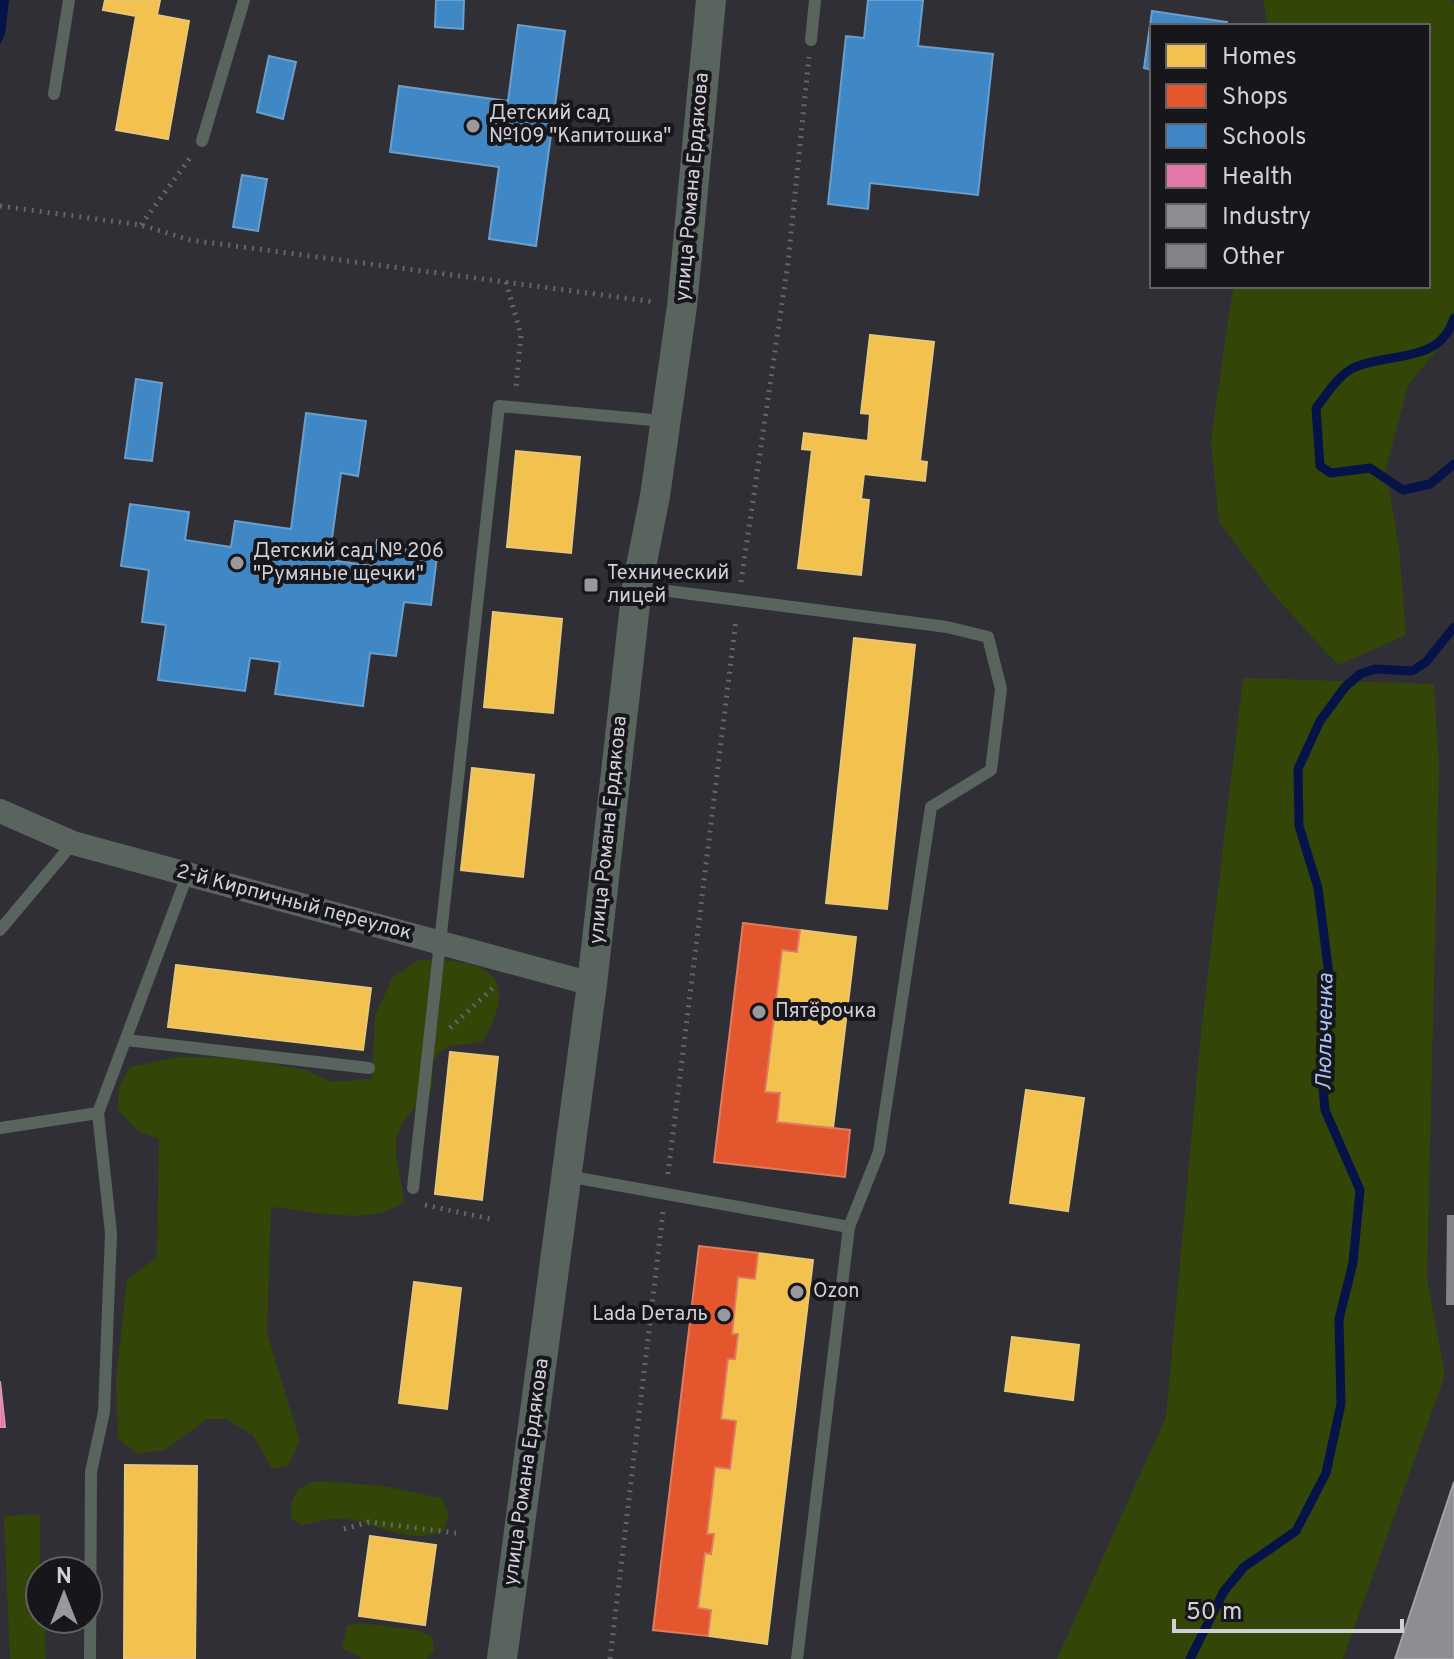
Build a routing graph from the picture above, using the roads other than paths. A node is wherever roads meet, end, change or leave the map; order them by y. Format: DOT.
graph roads {
  1 [pos="69,0"];
  2 [pos="244,0"];
  3 [pos="711,0"];
  4 [pos="815,0"];
  5 [pos="811,40"];
  6 [pos="54,94"];
  7 [pos="202,141"];
  8 [pos="663,421"];
  9 [pos="637,587"];
  10 [pos="0,811"];
  11 [pos="73,843"];
  12 [pos="188,873"];
  13 [pos="0,930"];
  14 [pos="439,942"];
  15 [pos="592,984"];
  16 [pos="126,1040"];
  17 [pos="369,1068"];
  18 [pos="98,1113"];
  19 [pos="0,1128"];
  20 [pos="567,1176"];
  21 [pos="413,1188"];
  22 [pos="849,1227"];
  23 [pos="90,1659"];
  24 [pos="502,1659"];
  25 [pos="797,1659"];
  1 -- 6 [label="lane"];
  2 -- 7 [label="lane"];
  3 -- 8 [label="street, улица Романа Ердякова"];
  4 -- 5 [label="lane"];
  8 -- 9 [label="street, улица Романа Ердякова"];
  8 -- 14 [label="lane"];
  9 -- 15 [label="street, улица Романа Ердякова"];
  9 -- 22 [label="lane"];
  10 -- 11 [label="street, 2-й Кирпичный переулок"];
  11 -- 12 [label="street, 2-й Кирпичный переулок"];
  11 -- 13 [label="lane"];
  12 -- 14 [label="street, 2-й Кирпичный переулок"];
  12 -- 16 [label="lane"];
  14 -- 15 [label="street, 2-й Кирпичный переулок"];
  14 -- 21 [label="lane"];
  15 -- 20 [label="street, улица Романа Ердякова"];
  16 -- 17 [label="lane"];
  16 -- 18 [label="lane"];
  18 -- 19 [label="lane"];
  18 -- 23 [label="lane"];
  20 -- 22 [label="lane"];
  20 -- 24 [label="street, улица Романа Ердякова"];
  22 -- 25 [label="lane"];
}
